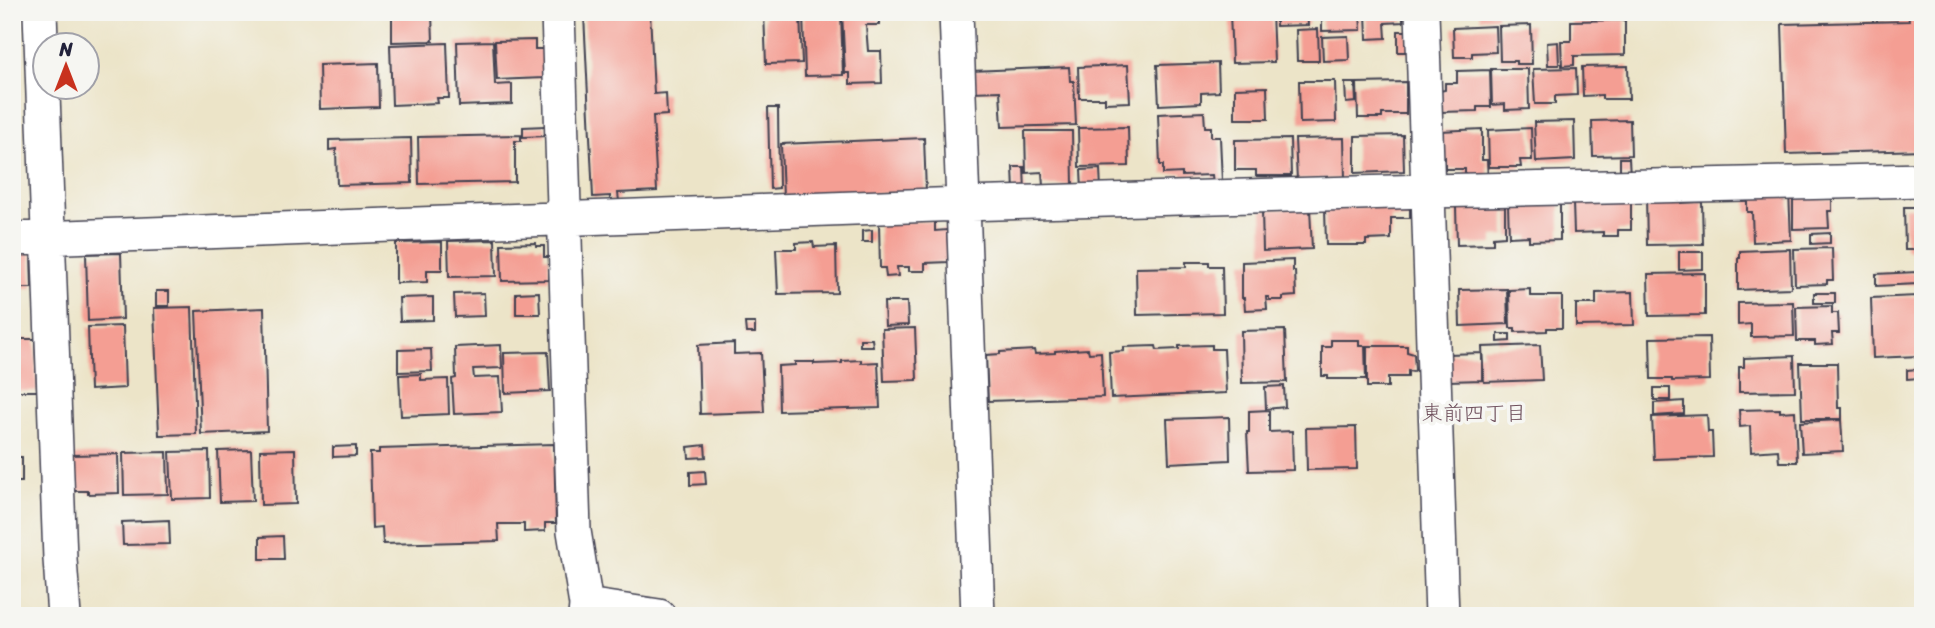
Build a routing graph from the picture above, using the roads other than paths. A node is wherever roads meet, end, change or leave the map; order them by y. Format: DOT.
graph roads {
  1 [pos="40,12"];
  2 [pos="558,12"];
  3 [pos="956,12"];
  4 [pos="1422,12"];
  5 [pos="1923,180"];
  6 [pos="1428,191"];
  7 [pos="962,204"];
  8 [pos="564,218"];
  9 [pos="48,238"];
  10 [pos="12,239"];
  11 [pos="586,611"];
  12 [pos="64,616"];
  13 [pos="659,616"];
  14 [pos="978,616"];
  15 [pos="1442,616"];
  1 -- 9 [label="street"];
  2 -- 8 [label="street"];
  3 -- 7 [label="street"];
  4 -- 6 [label="street"];
  5 -- 6 [label="street"];
  6 -- 7 [label="street"];
  6 -- 15 [label="street"];
  7 -- 8 [label="street"];
  7 -- 14 [label="street"];
  8 -- 9 [label="street"];
  8 -- 11 [label="street"];
  9 -- 10 [label="street"];
  9 -- 12 [label="street"];
  11 -- 13 [label="street"];
}
